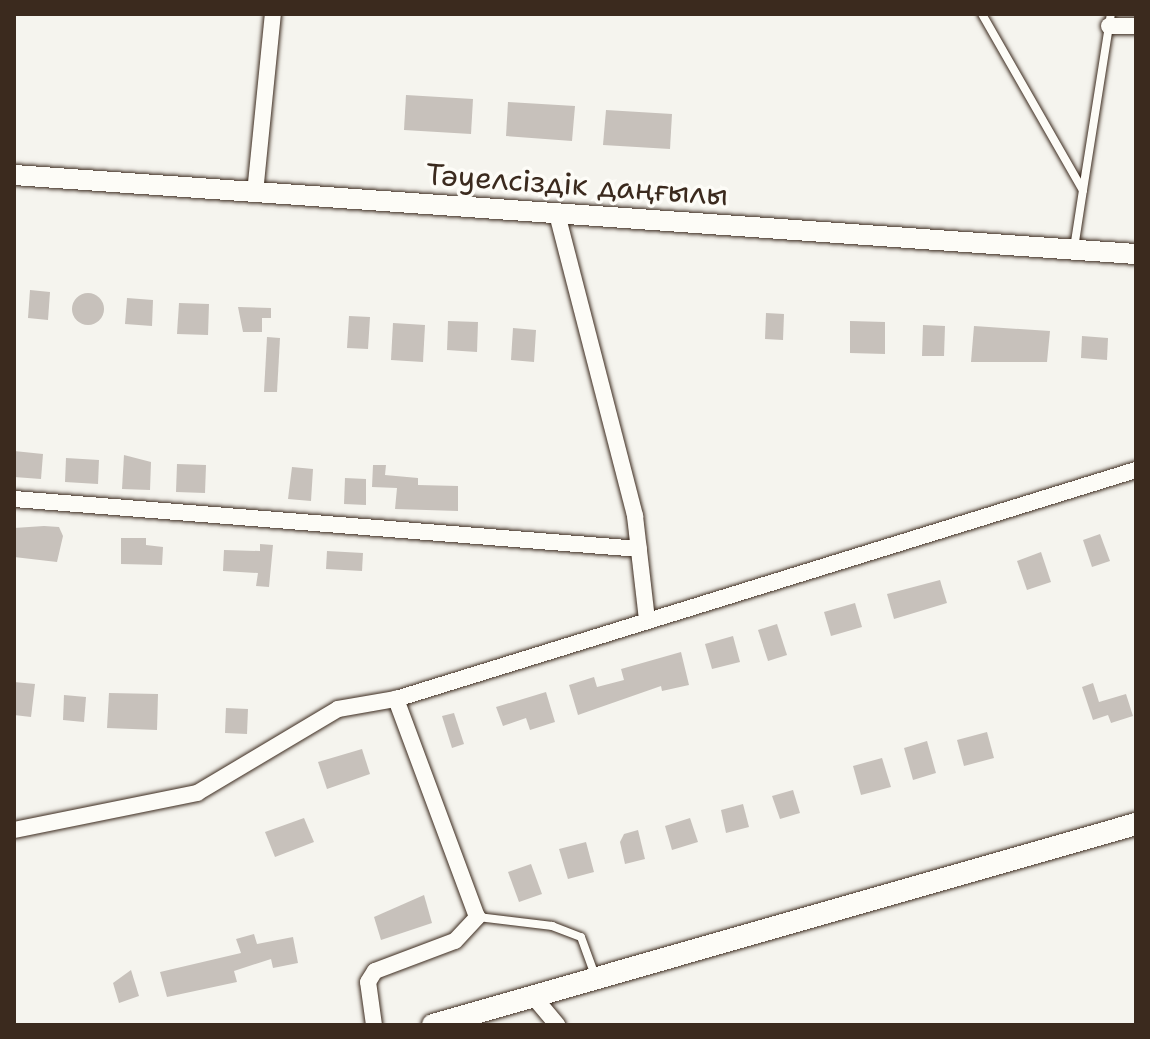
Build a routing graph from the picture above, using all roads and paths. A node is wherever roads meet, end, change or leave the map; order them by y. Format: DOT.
graph roads {
  1 [pos="273,14"];
  2 [pos="982,14"];
  3 [pos="1110,20"];
  4 [pos="1136,26"];
  5 [pos="14,175"];
  6 [pos="1083,190"];
  7 [pos="255,193"];
  8 [pos="557,214"];
  9 [pos="1073,249"];
  10 [pos="1136,254"];
  11 [pos="1136,470"];
  12 [pos="14,499"];
  13 [pos="639,549"];
  14 [pos="647,619"];
  15 [pos="396,699"];
  16 [pos="1136,824"];
  17 [pos="14,830"];
  18 [pos="477,917"];
  19 [pos="596,978"];
  20 [pos="533,996"];
  21 [pos="374,1025"];
  22 [pos="433,1025"];
  23 [pos="557,1025"];
  1 -- 7 [label="street"];
  2 -- 6 [label="lane"];
  3 -- 4 [label="street"];
  3 -- 6 [label="lane"];
  5 -- 7 [label="street, Тәуелсіздік даңғылы"];
  6 -- 9 [label="lane"];
  7 -- 8 [label="street, Тәуелсіздік даңғылы"];
  8 -- 9 [label="street, Тәуелсіздік даңғылы"];
  8 -- 13 [label="street"];
  9 -- 10 [label="street, Тәуелсіздік даңғылы"];
  11 -- 14 [label="street"];
  12 -- 13 [label="street"];
  13 -- 14 [label="street"];
  14 -- 15 [label="street"];
  15 -- 17 [label="street"];
  15 -- 18 [label="street"];
  16 -- 19 [label="main road"];
  18 -- 19 [label="lane"];
  18 -- 21 [label="street"];
  19 -- 20 [label="main road"];
  20 -- 22 [label="main road"];
  20 -- 23 [label="street"];
}
